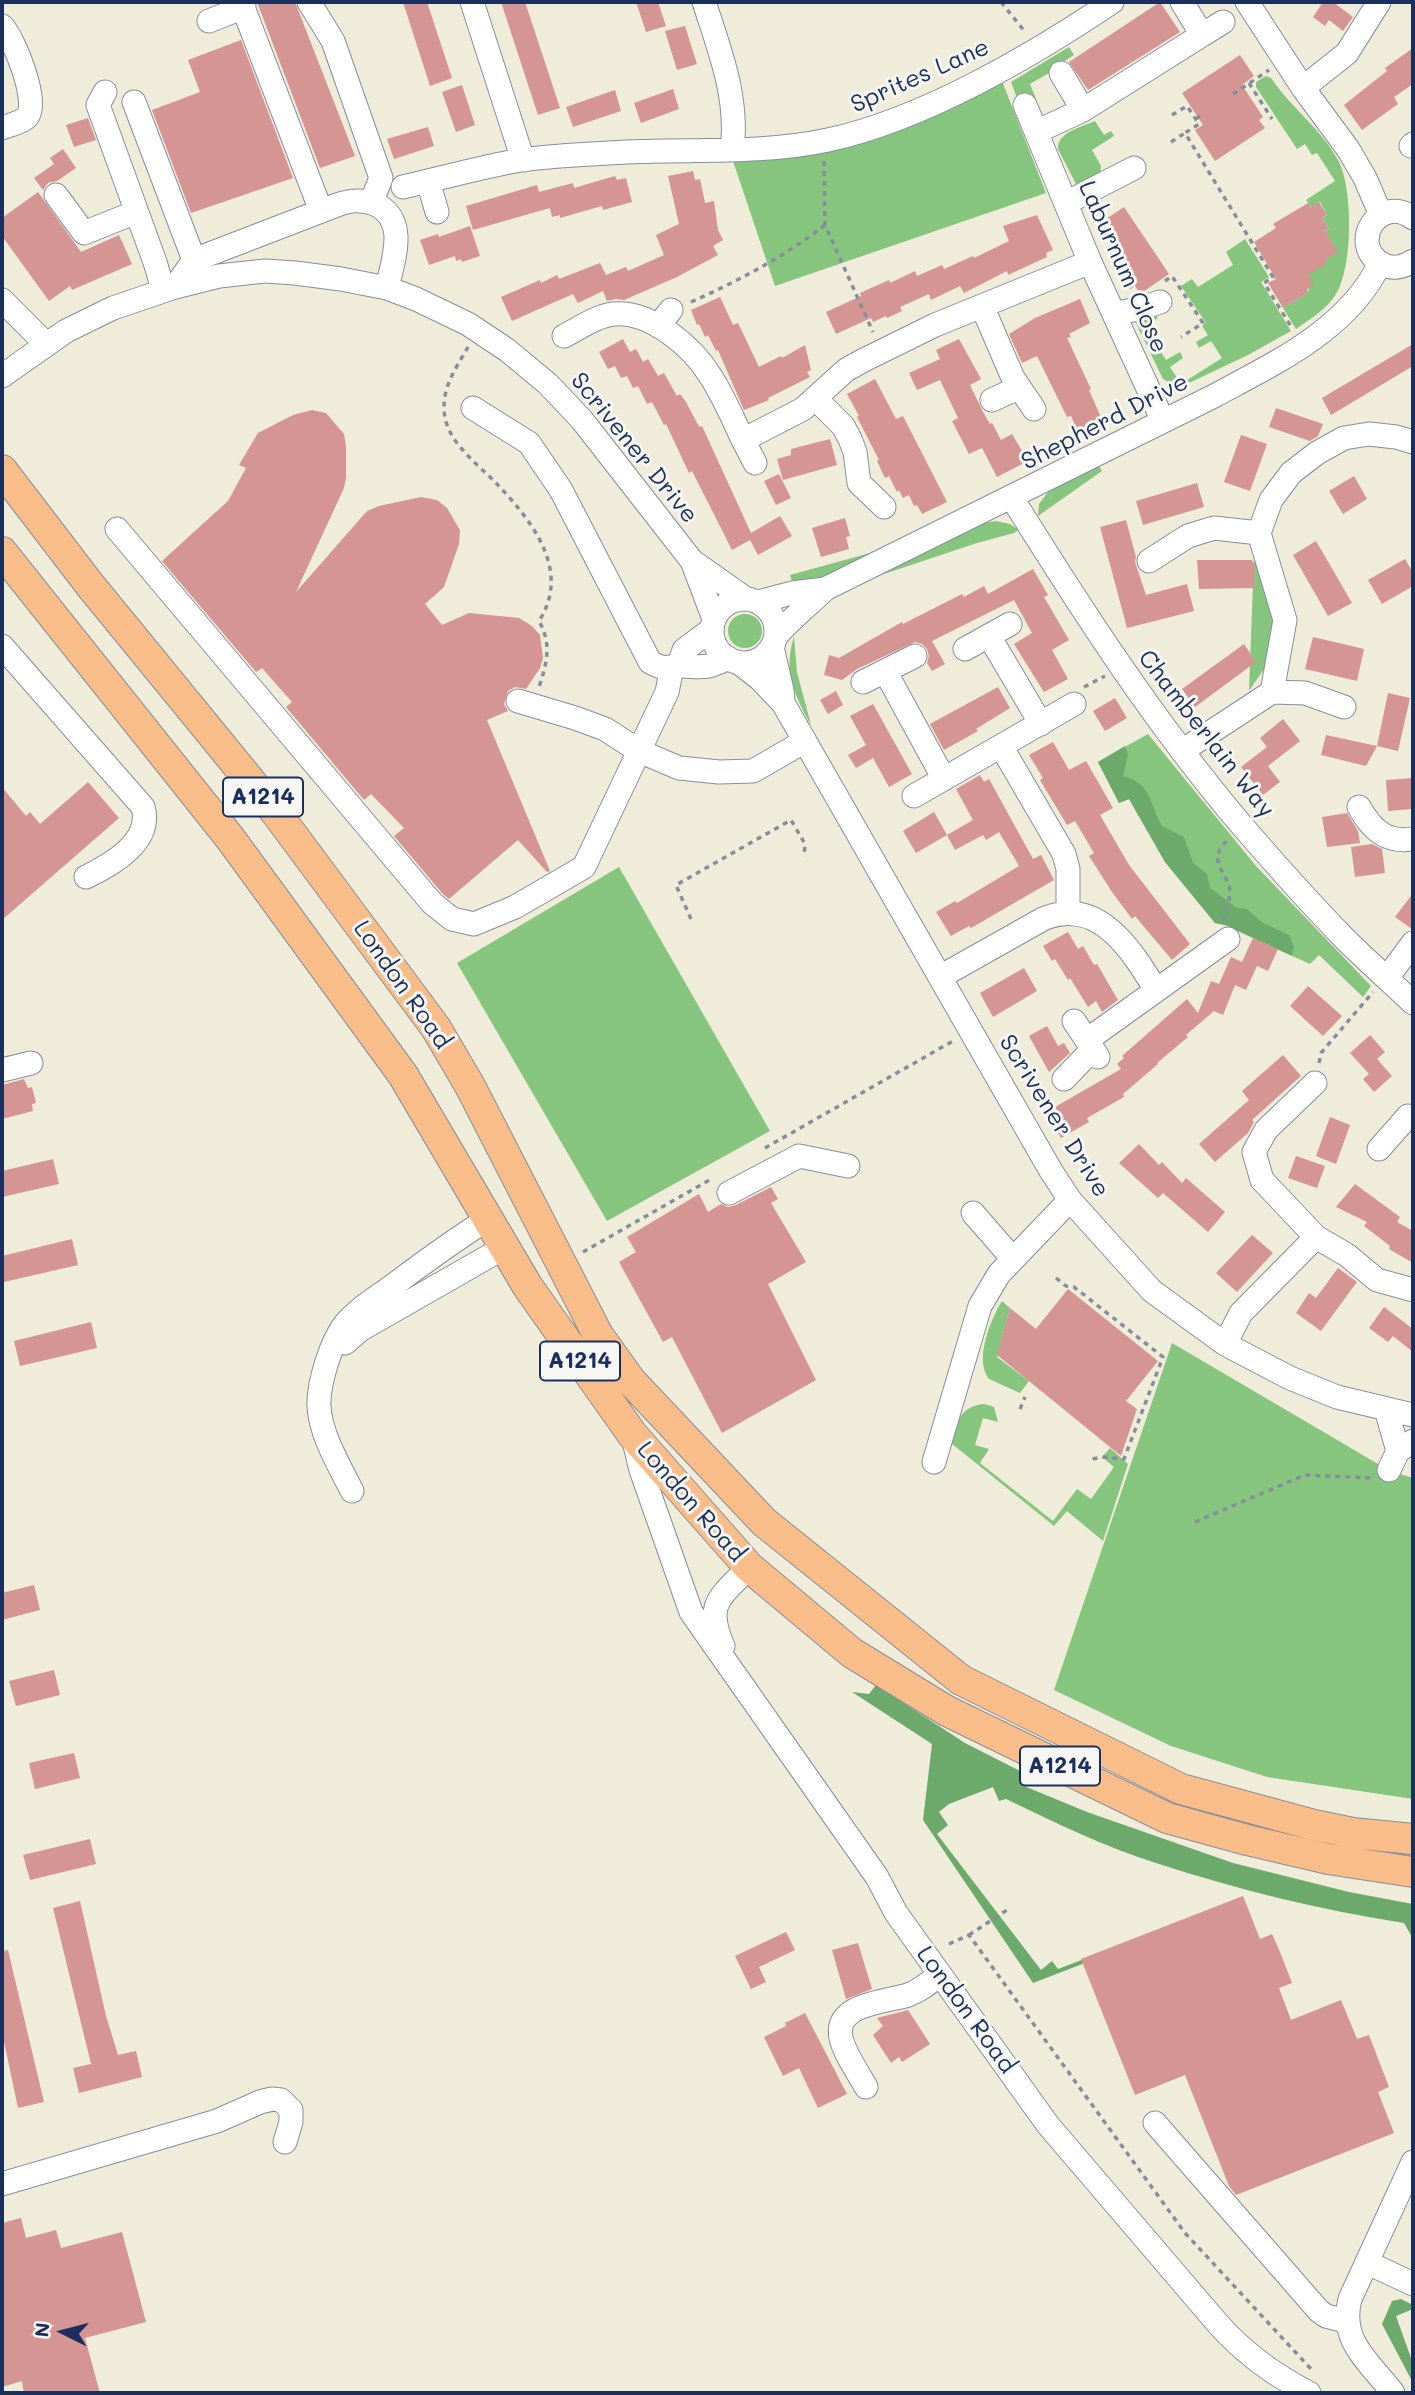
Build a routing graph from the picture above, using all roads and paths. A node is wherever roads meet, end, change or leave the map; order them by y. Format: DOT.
graph roads {
  1 [pos="309,2"];
  2 [pos="472,2"];
  3 [pos="704,2"];
  4 [pos="1001,2"];
  5 [pos="1112,2"];
  6 [pos="1182,2"];
  7 [pos="1247,2"];
  8 [pos="1379,2"];
  9 [pos="243,5"];
  10 [pos="209,21"];
  11 [pos="1223,22"];
  12 [pos="2,26"];
  13 [pos="1202,35"];
  14 [pos="1031,40"];
  15 [pos="1270,69"];
  16 [pos="1061,73"];
  17 [pos="1249,83"];
  18 [pos="1303,88"];
  19 [pos="105,92"];
  20 [pos="1233,94"];
  21 [pos="134,102"];
  22 [pos="1025,106"];
  23 [pos="1083,110"];
  24 [pos="1201,115"];
  25 [pos="1172,116"];
  26 [pos="1196,119"];
  27 [pos="1272,119"];
  28 [pos="2,128"];
  29 [pos="1036,132"];
  30 [pos="1185,133"];
  31 [pos="824,141"];
  32 [pos="1171,142"];
  33 [pos="732,149"];
  34 [pos="523,160"];
  35 [pos="1134,168"];
  36 [pos="428,181"];
  37 [pos="402,187"];
  38 [pos="56,195"];
  39 [pos="371,203"];
  40 [pos="1066,203"];
  41 [pos="321,211"];
  42 [pos="135,212"];
  43 [pos="437,212"];
  44 [pos="1381,215"];
  45 [pos="1413,218"];
  46 [pos="825,225"];
  47 [pos="194,260"];
  48 [pos="1090,262"];
  49 [pos="1413,262"];
  50 [pos="1380,263"];
  51 [pos="169,288"];
  52 [pos="387,288"];
  53 [pos="2,300"];
  54 [pos="1160,302"];
  55 [pos="982,306"];
  56 [pos="1114,314"];
  57 [pos="665,318"];
  58 [pos="1294,332"];
  59 [pos="564,337"];
  60 [pos="469,345"];
  61 [pos="44,346"];
  62 [pos="882,352"];
  63 [pos="2,376"];
  64 [pos="1018,388"];
  65 [pos="816,399"];
  66 [pos="992,400"];
  67 [pos="472,408"];
  68 [pos="1034,409"];
  69 [pos="1163,421"];
  70 [pos="743,440"];
  71 [pos="1413,442"];
  72 [pos="755,463"];
  73 [pos="2,470"];
  74 [pos="1012,498"];
  75 [pos="884,507"];
  76 [pos="117,529"];
  77 [pos="1259,533"];
  78 [pos="2,552"];
  79 [pos="692,561"];
  80 [pos="1149,561"];
  81 [pos="825,589"];
  82 [pos="752,600"];
  83 [pos="713,624"];
  84 [pos="1010,624"];
  85 [pos="989,636"];
  86 [pos="774,641"];
  87 [pos="2,646"];
  88 [pos="965,649"];
  89 [pos="915,656"];
  90 [pos="733,660"];
  91 [pos="676,667"];
  92 [pos="1120,667"];
  93 [pos="885,671"];
  94 [pos="863,682"];
  95 [pos="1272,692"];
  96 [pos="525,703"];
  97 [pos="783,703"];
  98 [pos="1074,704"];
  99 [pos="1344,707"];
  100 [pos="1041,724"];
  101 [pos="805,741"];
  102 [pos="1001,747"];
  103 [pos="639,751"];
  104 [pos="1182,751"];
  105 [pos="944,779"];
  106 [pos="914,796"];
  107 [pos="1359,807"];
  108 [pos="1243,827"];
  109 [pos="1406,840"];
  110 [pos="804,857"];
  111 [pos="86,877"];
  112 [pos="1068,913"];
  113 [pos="691,919"];
  114 [pos="1224,933"];
  115 [pos="1413,943"];
  116 [pos="388,961"];
  117 [pos="940,977"];
  118 [pos="1387,978"];
  119 [pos="1156,990"];
  120 [pos="1413,1003"];
  121 [pos="1074,1021"];
  122 [pos="1093,1049"];
  123 [pos="31,1063"];
  124 [pos="2,1070"];
  125 [pos="1064,1079"];
  126 [pos="1315,1083"];
  127 [pos="1413,1117"];
  128 [pos="1379,1149"];
  129 [pos="848,1166"];
  130 [pos="729,1193"];
  131 [pos="1070,1200"];
  132 [pos="973,1213"];
  133 [pos="502,1230"];
  134 [pos="1316,1237"];
  135 [pos="1013,1259"];
  136 [pos="561,1264"];
  137 [pos="1056,1278"];
  138 [pos="1413,1290"];
  139 [pos="1225,1344"];
  140 [pos="330,1356"];
  141 [pos="1025,1397"];
  142 [pos="1020,1409"];
  143 [pos="1386,1409"];
  144 [pos="1413,1415"];
  145 [pos="632,1434"];
  146 [pos="1400,1454"];
  147 [pos="1088,1460"];
  148 [pos="934,1462"];
  149 [pos="352,1491"];
  150 [pos="1195,1522"];
  151 [pos="749,1567"];
  152 [pos="736,1678"];
  153 [pos="1413,1839"];
  154 [pos="1413,1872"];
  155 [pos="1007,1910"];
  156 [pos="969,1935"];
  157 [pos="949,1944"];
  158 [pos="940,1974"];
  159 [pos="866,2087"];
  160 [pos="1155,2123"];
  161 [pos="285,2142"];
  162 [pos="1413,2162"];
  163 [pos="2,2184"];
  164 [pos="1367,2263"];
  165 [pos="1413,2284"];
  166 [pos="1346,2321"];
  167 [pos="1314,2385"];
  168 [pos="1393,2393"];
  1 -- 39 [label="street"];
  2 -- 34 [label="street"];
  3 -- 33 [label="street"];
  4 -- 14 [label="path"];
  5 -- 31 [label="street, Sprites Lane"];
  6 -- 13 [label="street"];
  7 -- 18 [label="street"];
  8 -- 18 [label="street"];
  9 -- 10 [label="street"];
  9 -- 41 [label="street"];
  11 -- 13 [label="street"];
  12 -- 28 [label="street"];
  13 -- 23 [label="street"];
  15 -- 17 [label="path"];
  16 -- 23 [label="street"];
  17 -- 20 [label="path"];
  17 -- 27 [label="path"];
  18 -- 44 [label="street"];
  19 -- 42 [label="street"];
  21 -- 47 [label="street"];
  22 -- 29 [label="street, Laburnum Close"];
  23 -- 29 [label="street"];
  24 -- 26 [label="path"];
  25 -- 26 [label="path"];
  26 -- 30 [label="path"];
  29 -- 40 [label="street, Laburnum Close"];
  30 -- 32 [label="path"];
  30 -- 58 [label="path"];
  31 -- 33 [label="street, Sprites Lane"];
  31 -- 46 [label="path"];
  33 -- 34 [label="street, Sprites Lane"];
  34 -- 36 [label="street, Sprites Lane"];
  35 -- 40 [label="street"];
  36 -- 37 [label="street, Sprites Lane"];
  36 -- 43 [label="street"];
  38 -- 42 [label="street"];
  39 -- 41 [label="street"];
  39 -- 52 [label="street"];
  40 -- 48 [label="street, Laburnum Close"];
  41 -- 47 [label="street"];
  42 -- 51 [label="street"];
  44 -- 45 [label="street"];
  44 -- 50 [label="street"];
  46 -- 57 [label="path"];
  46 -- 62 [label="path"];
  47 -- 51 [label="street"];
  48 -- 55 [label="street"];
  48 -- 56 [label="street, Laburnum Close"];
  49 -- 50 [label="street"];
  50 -- 69 [label="street, Shepherd Drive"];
  51 -- 52 [label="street, Scrivener Drive"];
  51 -- 61 [label="street, Scrivener Drive"];
  52 -- 79 [label="street, Scrivener Drive"];
  53 -- 61 [label="street"];
  54 -- 56 [label="street"];
  55 -- 62 [label="street"];
  55 -- 64 [label="street"];
  56 -- 69 [label="street, Laburnum Close"];
  57 -- 59 [label="street"];
  57 -- 70 [label="street"];
  60 -- 96 [label="path"];
  61 -- 63 [label="street, Scrivener Drive"];
  62 -- 65 [label="street"];
  64 -- 66 [label="street"];
  64 -- 68 [label="street"];
  65 -- 70 [label="street"];
  65 -- 75 [label="street"];
  67 -- 91 [label="street"];
  69 -- 74 [label="street, Shepherd Drive"];
  70 -- 72 [label="street"];
  71 -- 77 [label="street"];
  73 -- 116 [label="main road, London Road / A1214"];
  74 -- 81 [label="street, Shepherd Drive"];
  74 -- 92 [label="street, Chamberlain Way"];
  76 -- 103 [label="street"];
  77 -- 80 [label="street"];
  77 -- 95 [label="street"];
  78 -- 133 [label="main road, London Road / A1214"];
  79 -- 82 [label="street, Scrivener Drive"];
  79 -- 83 [label="street, Scrivener Drive"];
  81 -- 82 [label="street, Shepherd Drive"];
  81 -- 86 [label="street, Shepherd Drive"];
  82 -- 83 [label="street"];
  82 -- 86 [label="street"];
  83 -- 90 [label="street"];
  83 -- 91 [label="street"];
  84 -- 85 [label="street"];
  85 -- 88 [label="street"];
  85 -- 100 [label="street"];
  86 -- 90 [label="street"];
  86 -- 97 [label="street, Scrivener Drive"];
  87 -- 111 [label="street"];
  89 -- 93 [label="street"];
  90 -- 91 [label="street"];
  90 -- 97 [label="street, Scrivener Drive"];
  91 -- 103 [label="street"];
  92 -- 98 [label="path"];
  92 -- 104 [label="street, Chamberlain Way"];
  93 -- 94 [label="street"];
  93 -- 105 [label="street"];
  95 -- 99 [label="street"];
  95 -- 104 [label="street"];
  96 -- 103 [label="street"];
  97 -- 101 [label="street, Scrivener Drive"];
  98 -- 100 [label="street"];
  100 -- 102 [label="street"];
  101 -- 103 [label="street"];
  101 -- 117 [label="street, Scrivener Drive"];
  102 -- 105 [label="street"];
  102 -- 112 [label="street"];
  104 -- 108 [label="street, Chamberlain Way"];
  105 -- 106 [label="street"];
  107 -- 109 [label="street"];
  108 -- 114 [label="path"];
  108 -- 118 [label="street, Chamberlain Way"];
  110 -- 113 [label="path"];
  112 -- 117 [label="street"];
  112 -- 119 [label="street"];
  114 -- 119 [label="street"];
  115 -- 118 [label="street"];
  116 -- 133 [label="main road"];
  116 -- 136 [label="main road, London Road / A1214"];
  117 -- 131 [label="street, Scrivener Drive"];
  118 -- 120 [label="street, Chamberlain Way"];
  118 -- 126 [label="path"];
  119 -- 122 [label="street"];
  121 -- 122 [label="street"];
  122 -- 125 [label="street"];
  123 -- 124 [label="street"];
  126 -- 134 [label="street"];
  127 -- 128 [label="street"];
  129 -- 130 [label="street"];
  131 -- 135 [label="street"];
  131 -- 139 [label="street, Scrivener Drive"];
  132 -- 135 [label="street"];
  133 -- 136 [label="main road"];
  133 -- 140 [label="street"];
  133 -- 140 [label="street"];
  133 -- 145 [label="main road, London Road / A1214"];
  134 -- 138 [label="street"];
  134 -- 139 [label="street"];
  135 -- 148 [label="street"];
  136 -- 153 [label="main road, London Road / A1214"];
  137 -- 147 [label="path"];
  139 -- 143 [label="street, Scrivener Drive"];
  140 -- 149 [label="street"];
  141 -- 142 [label="path"];
  143 -- 144 [label="street, Scrivener Drive"];
  143 -- 146 [label="street"];
  145 -- 151 [label="main road, London Road / A1214"];
  145 -- 152 [label="street, London Road"];
  146 -- 150 [label="path"];
  151 -- 152 [label="street, London Road"];
  151 -- 154 [label="main road, A1214"];
  152 -- 158 [label="street, London Road"];
  155 -- 156 [label="path"];
  156 -- 157 [label="path"];
  156 -- 167 [label="path"];
  158 -- 159 [label="street"];
  158 -- 167 [label="street, London Road"];
  160 -- 166 [label="street"];
  161 -- 163 [label="street"];
  162 -- 164 [label="street"];
  164 -- 165 [label="street"];
  164 -- 166 [label="street"];
  166 -- 168 [label="street"];
}
